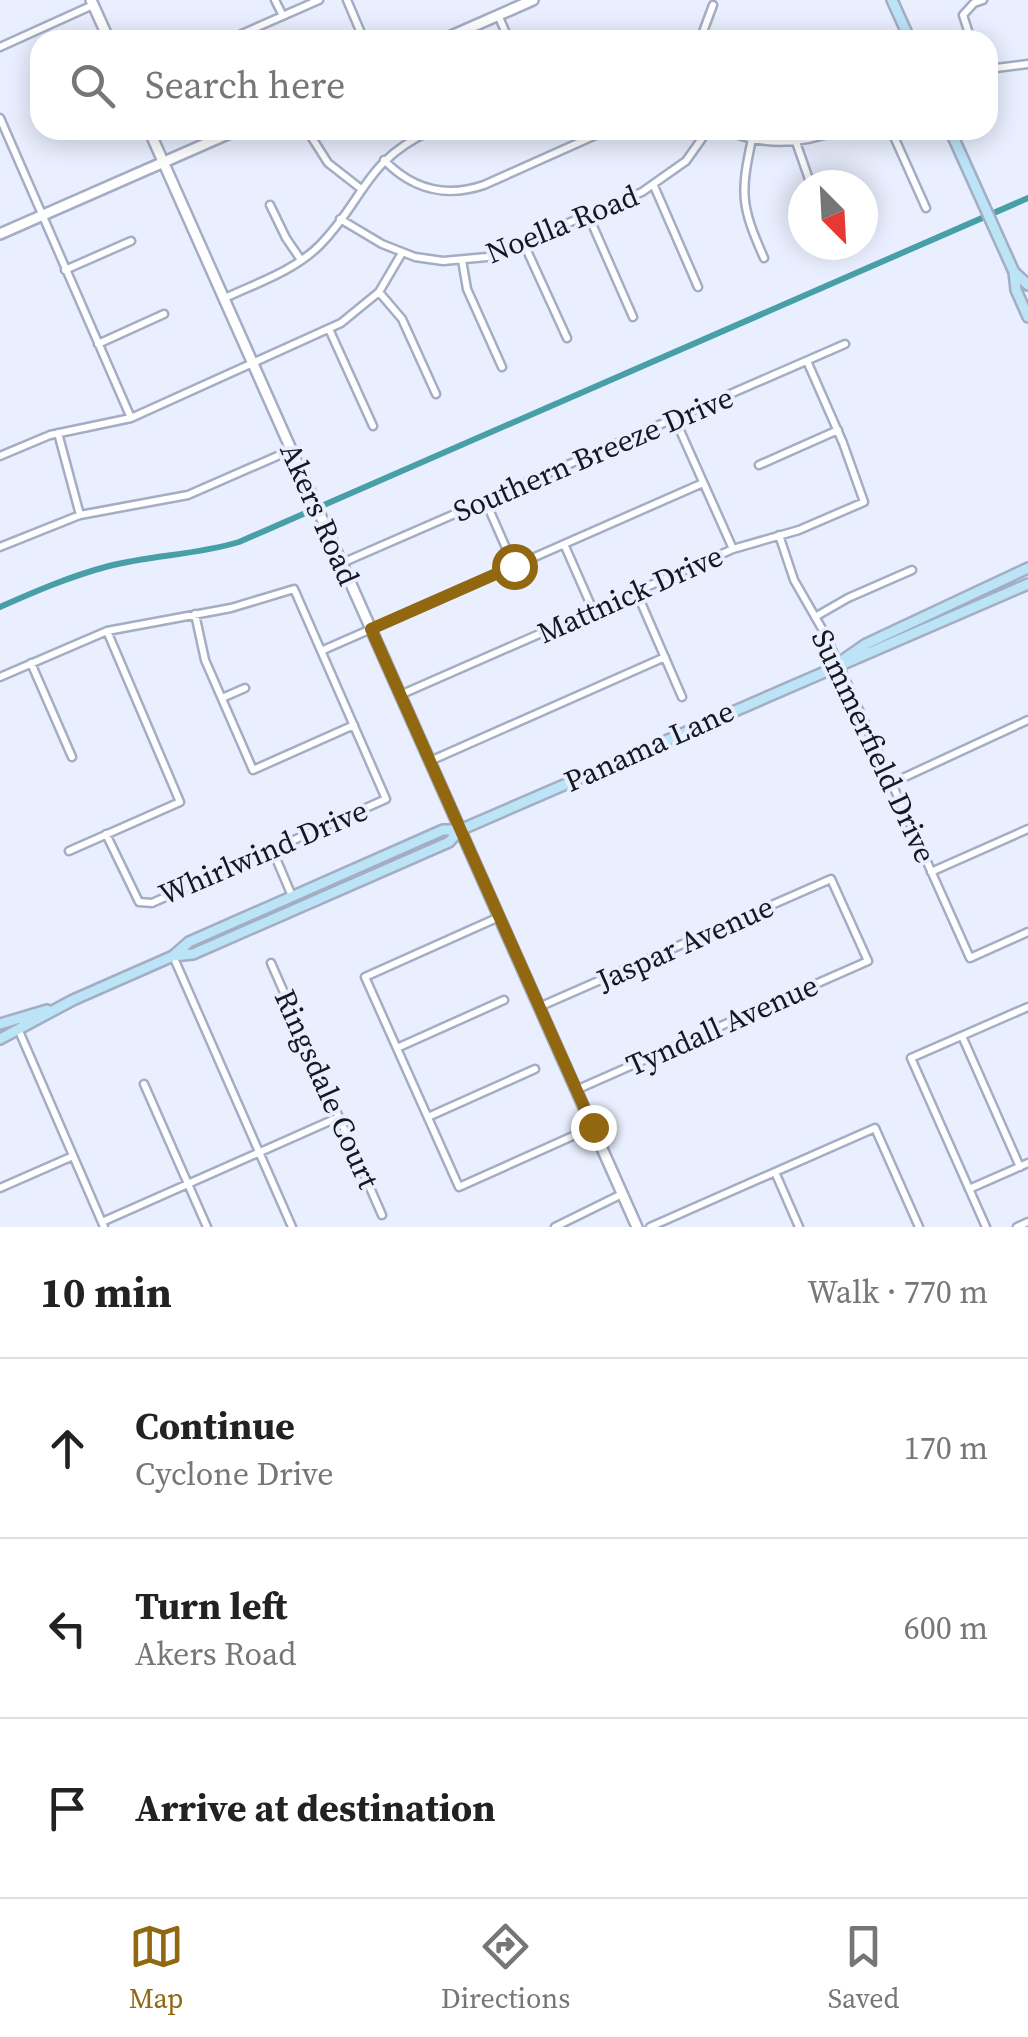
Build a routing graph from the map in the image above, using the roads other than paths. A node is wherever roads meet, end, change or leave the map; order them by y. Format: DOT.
graph roads {
  1 [pos="276,0"];
  2 [pos="319,0"];
  3 [pos="347,0"];
  4 [pos="533,0"];
  5 [pos="892,0"];
  6 [pos="983,0"];
  7 [pos="92,3"];
  8 [pos="713,5"];
  9 [pos="498,15"];
  10 [pos="282,16"];
  11 [pos="43,27"];
  12 [pos="36,30"];
  13 [pos="44,30"];
  14 [pos="104,30"];
  15 [pos="250,30"];
  16 [pos="360,30"];
  17 [pos="464,30"];
  18 [pos="505,30"];
  19 [pos="704,30"];
  20 [pos="906,30"];
  21 [pos="968,30"];
  22 [pos="30,33"];
  23 [pos="0,46"];
  24 [pos="1028,64"];
  25 [pos="998,68"];
  26 [pos="0,118"];
  27 [pos="153,140"];
  28 [pos="214,140"];
  29 [pos="313,140"];
  30 [pos="412,140"];
  31 [pos="585,140"];
  32 [pos="701,140"];
  33 [pos="752,140"];
  34 [pos="767,140"];
  35 [pos="803,140"];
  36 [pos="895,140"];
  37 [pos="954,140"];
  38 [pos="796,142"];
  39 [pos="384,160"];
  40 [pos="163,162"];
  41 [pos="806,170"];
  42 [pos="654,186"];
  43 [pos="360,188"];
  44 [pos="270,205"];
  45 [pos="926,208"];
  46 [pos="43,215"];
  47 [pos="589,216"];
  48 [pos="340,219"];
  49 [pos="0,234"];
  50 [pos="132,241"];
  51 [pos="524,244"];
  52 [pos="402,253"];
  53 [pos="764,258"];
  54 [pos="302,260"];
  55 [pos="462,260"];
  56 [pos="65,270"];
  57 [pos="1014,272"];
  58 [pos="1028,285"];
  59 [pos="698,287"];
  60 [pos="378,292"];
  61 [pos="225,298"];
  62 [pos="164,314"];
  63 [pos="633,316"];
  64 [pos="1028,317"];
  65 [pos="329,329"];
  66 [pos="566,338"];
  67 [pos="98,344"];
  68 [pos="845,344"];
  69 [pos="807,361"];
  70 [pos="255,363"];
  71 [pos="502,367"];
  72 [pos="436,394"];
  73 [pos="674,417"];
  74 [pos="131,418"];
  75 [pos="373,426"];
  76 [pos="838,430"];
  77 [pos="58,433"];
  78 [pos="291,450"];
  79 [pos="0,456"];
  80 [pos="759,465"];
  81 [pos="704,483"];
  82 [pos="485,500"];
  83 [pos="80,515"];
  84 [pos="779,535"];
  85 [pos="564,544"];
  86 [pos="0,547"];
  87 [pos="733,548"];
  88 [pos="342,563"];
  89 [pos="514,566"];
  90 [pos="1028,568"];
  91 [pos="912,570"];
  92 [pos="1028,584"];
  93 [pos="981,589"];
  94 [pos="636,591"];
  95 [pos="992,600"];
  96 [pos="593,610"];
  97 [pos="194,614"];
  98 [pos="815,617"];
  99 [pos="942,622"];
  100 [pos="371,629"];
  101 [pos="107,631"];
  102 [pos="321,651"];
  103 [pos="664,657"];
  104 [pos="31,663"];
  105 [pos="838,663"];
  106 [pos="0,677"];
  107 [pos="245,688"];
  108 [pos="400,695"];
  109 [pos="682,697"];
  110 [pos="222,698"];
  111 [pos="1028,720"];
  112 [pos="354,725"];
  113 [pos="72,757"];
  114 [pos="430,761"];
  115 [pos="892,783"];
  116 [pos="1028,829"];
  117 [pos="460,830"];
  118 [pos="106,834"];
  119 [pos="272,849"];
  120 [pos="69,851"];
  121 [pos="931,872"];
  122 [pos="831,879"];
  123 [pos="292,898"];
  124 [pos="499,917"];
  125 [pos="252,928"];
  126 [pos="1028,932"];
  127 [pos="173,956"];
  128 [pos="270,963"];
  129 [pos="504,1000"];
  130 [pos="1028,1006"];
  131 [pos="539,1007"];
  132 [pos="50,1009"];
  133 [pos="0,1024"];
  134 [pos="19,1031"];
  135 [pos="962,1036"];
  136 [pos="0,1040"];
  137 [pos="396,1048"];
  138 [pos="535,1070"];
  139 [pos="144,1084"];
  140 [pos="576,1090"];
  141 [pos="340,1117"];
  142 [pos="428,1117"];
  143 [pos="593,1127"];
  144 [pos="259,1152"];
  145 [pos="73,1156"];
  146 [pos="1024,1165"];
  147 [pos="774,1172"];
  148 [pos="188,1184"];
  149 [pos="0,1188"];
  150 [pos="970,1189"];
  151 [pos="622,1194"];
  152 [pos="382,1215"];
  153 [pos="1028,1222"];
  154 [pos="103,1224"];
  155 [pos="206,1227"];
  156 [pos="292,1227"];
  157 [pos="555,1227"];
  158 [pos="637,1227"];
  159 [pos="650,1227"];
  160 [pos="799,1227"];
  161 [pos="919,1227"];
  162 [pos="986,1227"];
  163 [pos="1017,1227"];
  1 -- 10 [label="street"];
  2 -- 10 [label="street"];
  3 -- 16 [label="street"];
  4 -- 9 [label="street"];
  5 -- 20 [label="main road"];
  6 -- 21 [label="street"];
  7 -- 11 [label="street"];
  7 -- 14 [label="street"];
  8 -- 19 [label="street"];
  9 -- 17 [label="street"];
  9 -- 18 [label="street"];
  10 -- 15 [label="street"];
  11 -- 12 [label="street"];
  11 -- 13 [label="street"];
  22 -- 23 [label="street"];
  24 -- 25 [label="street"];
  26 -- 46 [label="street"];
  27 -- 40 [label="street, Akers Road"];
  28 -- 40 [label="street"];
  29 -- 43 [label="street"];
  30 -- 39 [label="street"];
  31 -- 39 [label="street"];
  32 -- 42 [label="street, Noella Road"];
  33 -- 53 [label="street"];
  34 -- 38 [label="street"];
  35 -- 38 [label="street"];
  36 -- 45 [label="street"];
  37 -- 57 [label="main road"];
  38 -- 41 [label="street"];
  39 -- 43 [label="street"];
  40 -- 46 [label="street"];
  40 -- 61 [label="street, Akers Road"];
  42 -- 47 [label="street, Noella Road"];
  42 -- 59 [label="street"];
  43 -- 48 [label="street"];
  44 -- 54 [label="street"];
  46 -- 49 [label="street"];
  46 -- 56 [label="street"];
  47 -- 51 [label="street, Noella Road"];
  47 -- 63 [label="street"];
  48 -- 52 [label="street, Noella Road"];
  48 -- 54 [label="street"];
  50 -- 56 [label="street"];
  51 -- 55 [label="street, Noella Road"];
  51 -- 66 [label="street"];
  52 -- 55 [label="street, Noella Road"];
  52 -- 60 [label="street"];
  54 -- 61 [label="street"];
  55 -- 71 [label="street"];
  56 -- 67 [label="street"];
  57 -- 58 [label="main road"];
  57 -- 64 [label="main road"];
  60 -- 65 [label="street"];
  60 -- 72 [label="street"];
  61 -- 70 [label="street, Akers Road"];
  62 -- 67 [label="street"];
  65 -- 70 [label="street"];
  65 -- 75 [label="street"];
  67 -- 74 [label="street"];
  68 -- 69 [label="street, Southern Breeze Drive"];
  69 -- 73 [label="street, Southern Breeze Drive"];
  69 -- 76 [label="street"];
  70 -- 74 [label="street"];
  70 -- 78 [label="street, Akers Road"];
  73 -- 81 [label="street"];
  73 -- 82 [label="street, Southern Breeze Drive"];
  74 -- 77 [label="street"];
  76 -- 80 [label="street"];
  76 -- 84 [label="street, Mattnick Drive"];
  77 -- 79 [label="street"];
  77 -- 83 [label="street"];
  78 -- 83 [label="street"];
  78 -- 88 [label="street, Akers Road"];
  81 -- 85 [label="street"];
  81 -- 87 [label="street"];
  82 -- 88 [label="street, Southern Breeze Drive"];
  82 -- 89 [label="street"];
  83 -- 86 [label="street"];
  84 -- 87 [label="street, Mattnick Drive"];
  84 -- 98 [label="street, Summerfield Drive"];
  85 -- 89 [label="street"];
  85 -- 96 [label="street"];
  87 -- 94 [label="street, Mattnick Drive"];
  88 -- 100 [label="street, Akers Road"];
  89 -- 100 [label="street"];
  90 -- 93 [label="main road, Panama Lane"];
  90 -- 95 [label="main road"];
  91 -- 98 [label="street"];
  92 -- 95 [label="main road, Panama Lane"];
  93 -- 99 [label="main road"];
  93 -- 105 [label="main road, Panama Lane"];
  94 -- 96 [label="street, Mattnick Drive"];
  94 -- 103 [label="street"];
  95 -- 99 [label="main road, Panama Lane"];
  96 -- 108 [label="street, Mattnick Drive"];
  97 -- 101 [label="street"];
  97 -- 102 [label="street"];
  97 -- 110 [label="street"];
  98 -- 105 [label="street, Summerfield Drive"];
  99 -- 105 [label="main road, Panama Lane"];
  100 -- 102 [label="street"];
  100 -- 108 [label="street, Akers Road"];
  101 -- 104 [label="street"];
  101 -- 118 [label="street"];
  102 -- 112 [label="street"];
  103 -- 109 [label="street"];
  103 -- 114 [label="street"];
  104 -- 106 [label="street"];
  104 -- 113 [label="street"];
  105 -- 115 [label="street, Summerfield Drive"];
  105 -- 117 [label="main road, Panama Lane"];
  107 -- 110 [label="street"];
  108 -- 114 [label="street, Akers Road"];
  110 -- 112 [label="street"];
  111 -- 115 [label="street"];
  112 -- 119 [label="street, Whirlwind Drive"];
  114 -- 117 [label="street, Akers Road"];
  115 -- 121 [label="street, Summerfield Drive"];
  116 -- 121 [label="street"];
  117 -- 123 [label="main road, Panama Lane"];
  117 -- 124 [label="street, Akers Road"];
  117 -- 125 [label="main road, Panama Lane"];
  118 -- 119 [label="street, Whirlwind Drive"];
  118 -- 120 [label="street"];
  119 -- 123 [label="street"];
  121 -- 126 [label="street, Summerfield Drive"];
  122 -- 131 [label="street, Jaspar Avenue"];
  122 -- 140 [label="street, Tyndall Avenue"];
  123 -- 125 [label="main road"];
  123 -- 127 [label="main road, Panama Lane"];
  124 -- 131 [label="street, Akers Road"];
  124 -- 137 [label="street"];
  125 -- 127 [label="main road, Panama Lane"];
  127 -- 132 [label="main road, Panama Lane"];
  127 -- 144 [label="street"];
  128 -- 141 [label="street, Ringsdale Court"];
  129 -- 137 [label="street"];
  130 -- 135 [label="street"];
  131 -- 140 [label="street, Akers Road"];
  132 -- 133 [label="main road, Panama Lane"];
  132 -- 134 [label="main road"];
  134 -- 136 [label="main road"];
  134 -- 145 [label="street"];
  135 -- 146 [label="street"];
  135 -- 150 [label="street"];
  137 -- 142 [label="street"];
  138 -- 142 [label="street"];
  139 -- 148 [label="street"];
  140 -- 143 [label="street, Akers Road"];
  141 -- 144 [label="street"];
  141 -- 152 [label="street, Ringsdale Court"];
  142 -- 143 [label="street"];
  143 -- 151 [label="street, Akers Road"];
  144 -- 148 [label="street"];
  144 -- 156 [label="street"];
  145 -- 149 [label="street"];
  145 -- 154 [label="street"];
  146 -- 150 [label="street"];
  147 -- 159 [label="street"];
  147 -- 160 [label="street"];
  147 -- 161 [label="street"];
  148 -- 154 [label="street"];
  148 -- 155 [label="street"];
  150 -- 162 [label="street"];
  151 -- 157 [label="street"];
  151 -- 158 [label="street, Akers Road"];
  153 -- 163 [label="street"];
}
